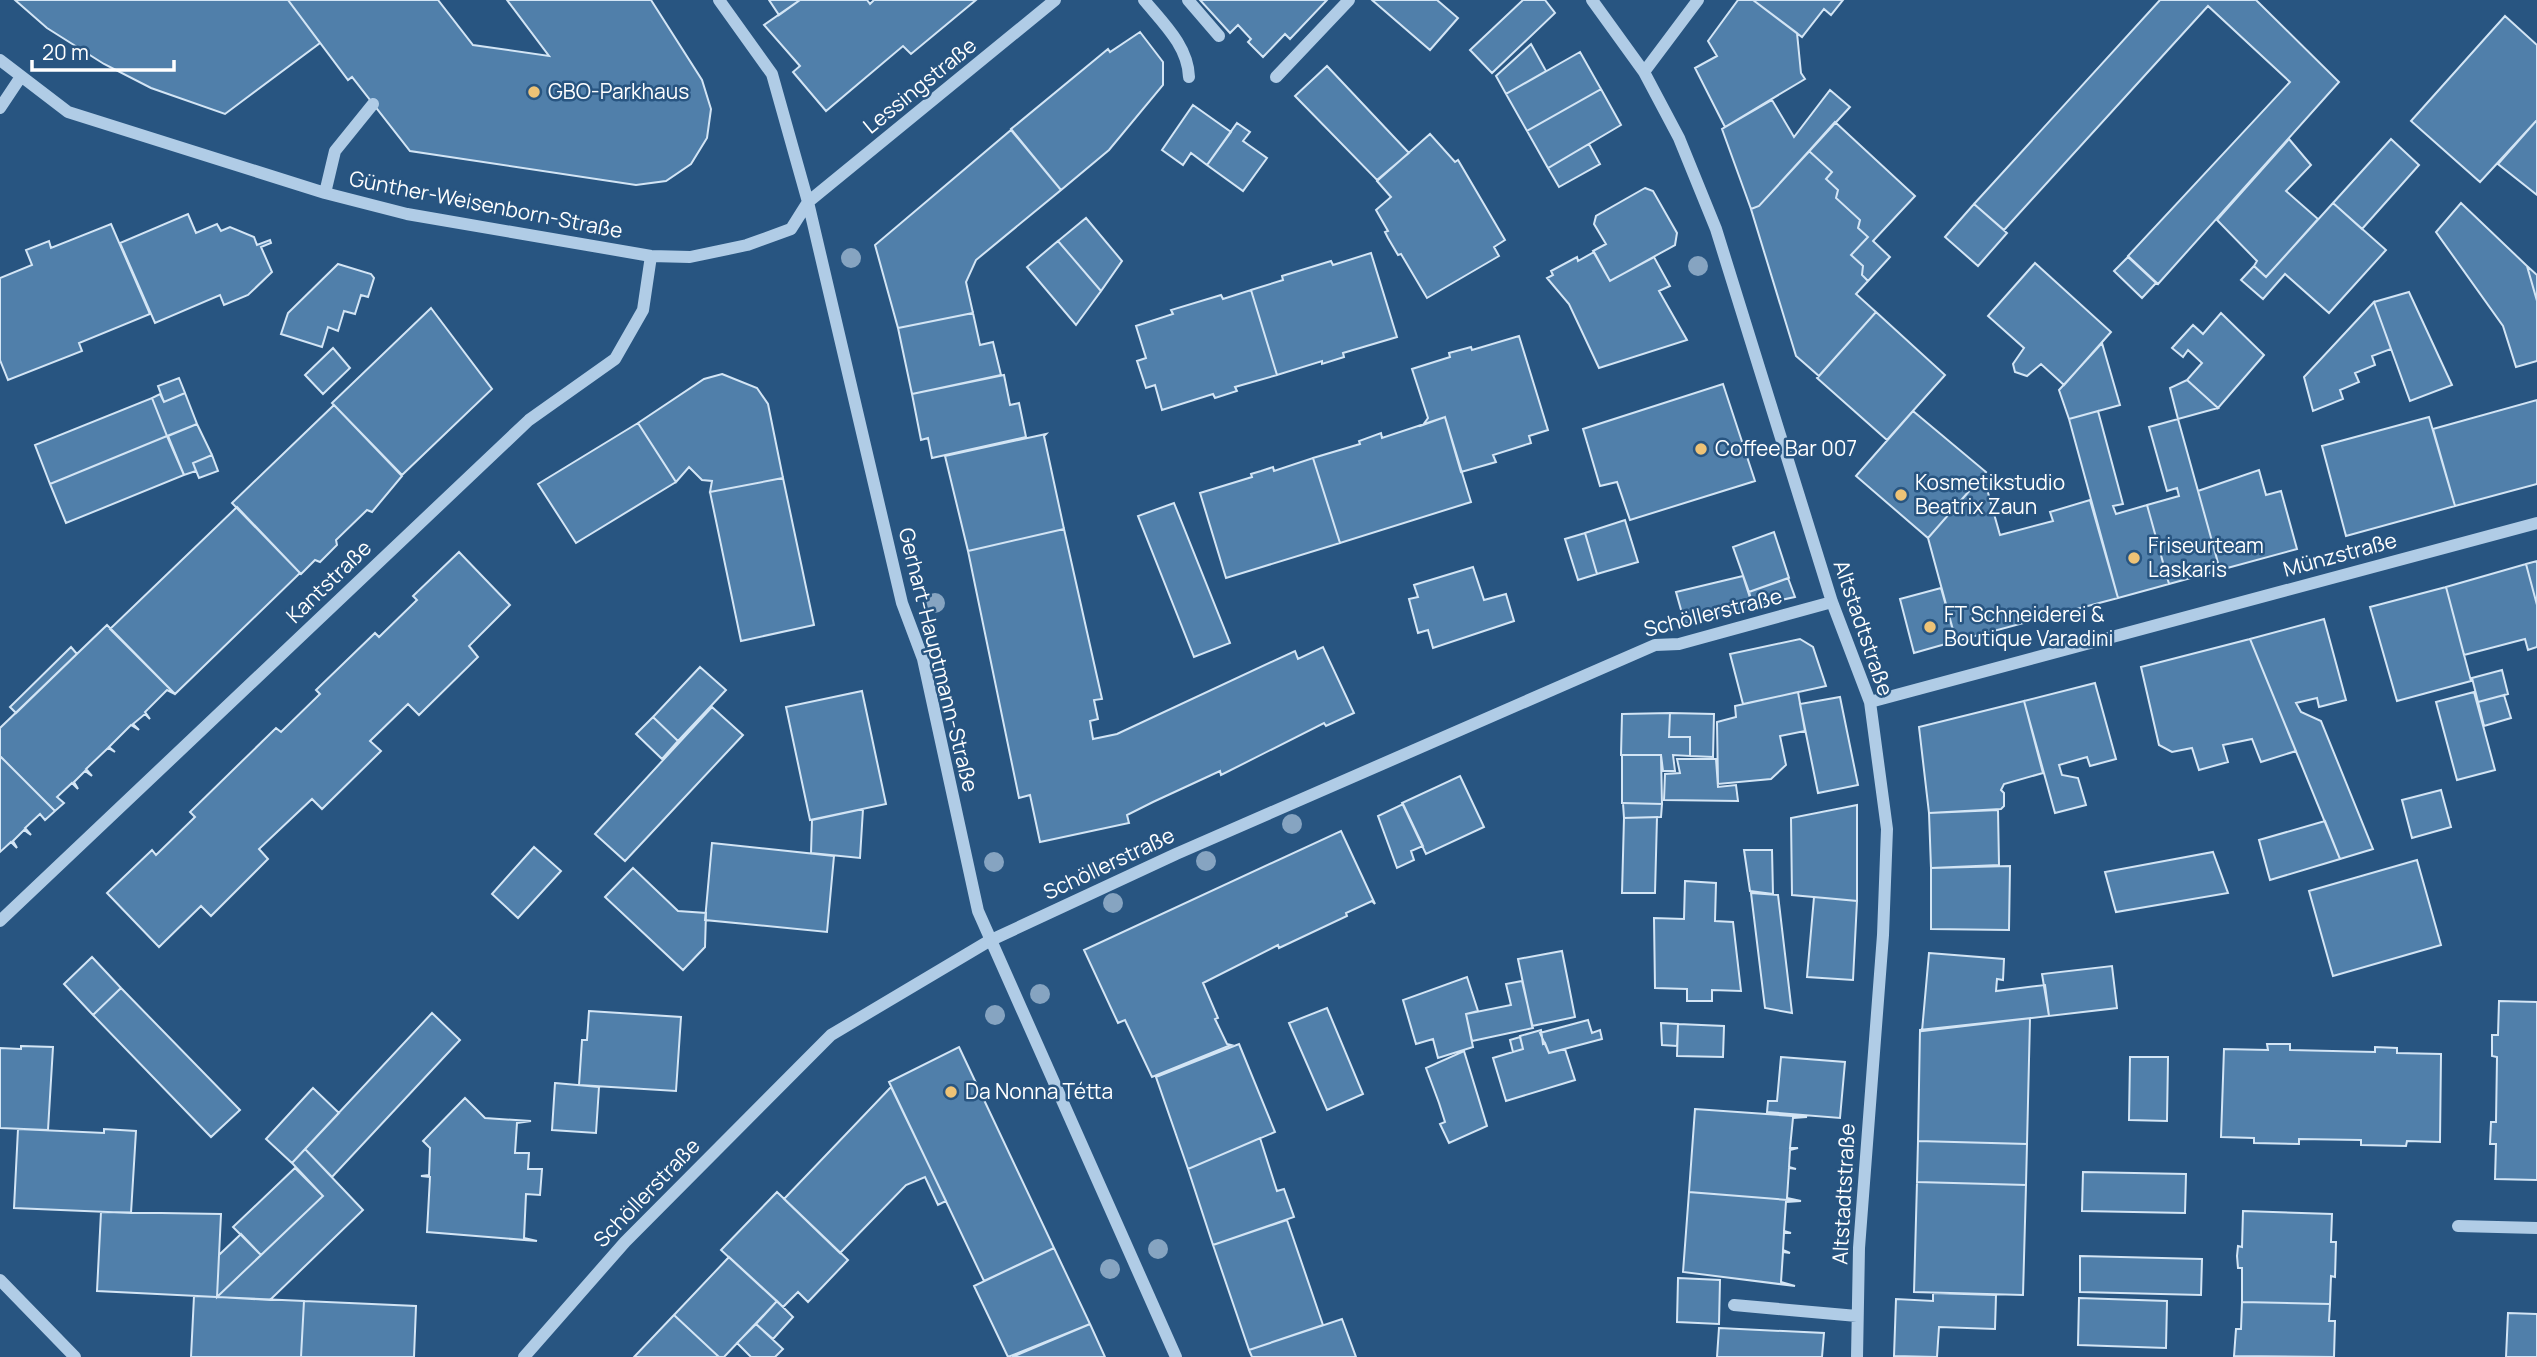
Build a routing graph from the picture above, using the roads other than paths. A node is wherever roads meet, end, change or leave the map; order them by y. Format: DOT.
graph roads {
  1 [pos="719,0"];
  2 [pos="1055,0"];
  3 [pos="1144,0"];
  4 [pos="1188,0"];
  5 [pos="1349,0"];
  6 [pos="1592,0"];
  7 [pos="1698,0"];
  8 [pos="1219,36"];
  9 [pos="0,61"];
  10 [pos="1644,72"];
  11 [pos="1189,77"];
  12 [pos="20,78"];
  13 [pos="1276,78"];
  14 [pos="373,104"];
  15 [pos="0,108"];
  16 [pos="325,193"];
  17 [pos="808,202"];
  18 [pos="651,256"];
  19 [pos="2537,523"];
  20 [pos="1832,602"];
  21 [pos="1870,702"];
  22 [pos="0,921"];
  23 [pos="989,941"];
  24 [pos="2458,1226"];
  25 [pos="2537,1228"];
  26 [pos="0,1280"];
  27 [pos="1734,1305"];
  28 [pos="1857,1316"];
  29 [pos="75,1357"];
  30 [pos="524,1357"];
  31 [pos="1176,1357"];
  32 [pos="1857,1357"];
  1 -- 17 [label="street, Gerhart-Hauptmann-Straße"];
  2 -- 17 [label="street, Lessingstraße"];
  3 -- 11 [label="street"];
  4 -- 8 [label="street"];
  5 -- 13 [label="street"];
  6 -- 10 [label="street, Altstadtstraße"];
  7 -- 10 [label="street"];
  9 -- 12 [label="street, Günther-Weisenborn-Straße"];
  10 -- 20 [label="street, Altstadtstraße"];
  12 -- 15 [label="street"];
  12 -- 16 [label="street, Günther-Weisenborn-Straße"];
  14 -- 16 [label="street"];
  16 -- 18 [label="street, Günther-Weisenborn-Straße"];
  17 -- 18 [label="street, Günther-Weisenborn-Straße"];
  17 -- 23 [label="street, Gerhart-Hauptmann-Straße"];
  18 -- 22 [label="street, Kantstraße"];
  19 -- 21 [label="street, Münzstraße"];
  20 -- 21 [label="street, Altstadtstraße"];
  20 -- 23 [label="street, Schöllerstraße"];
  21 -- 28 [label="street, Altstadtstraße"];
  23 -- 30 [label="street, Schöllerstraße"];
  23 -- 31 [label="street, Gerhart-Hauptmann-Straße"];
  24 -- 25 [label="street"];
  26 -- 29 [label="street"];
  27 -- 28 [label="street"];
  28 -- 32 [label="street, Altstadtstraße"];
}
